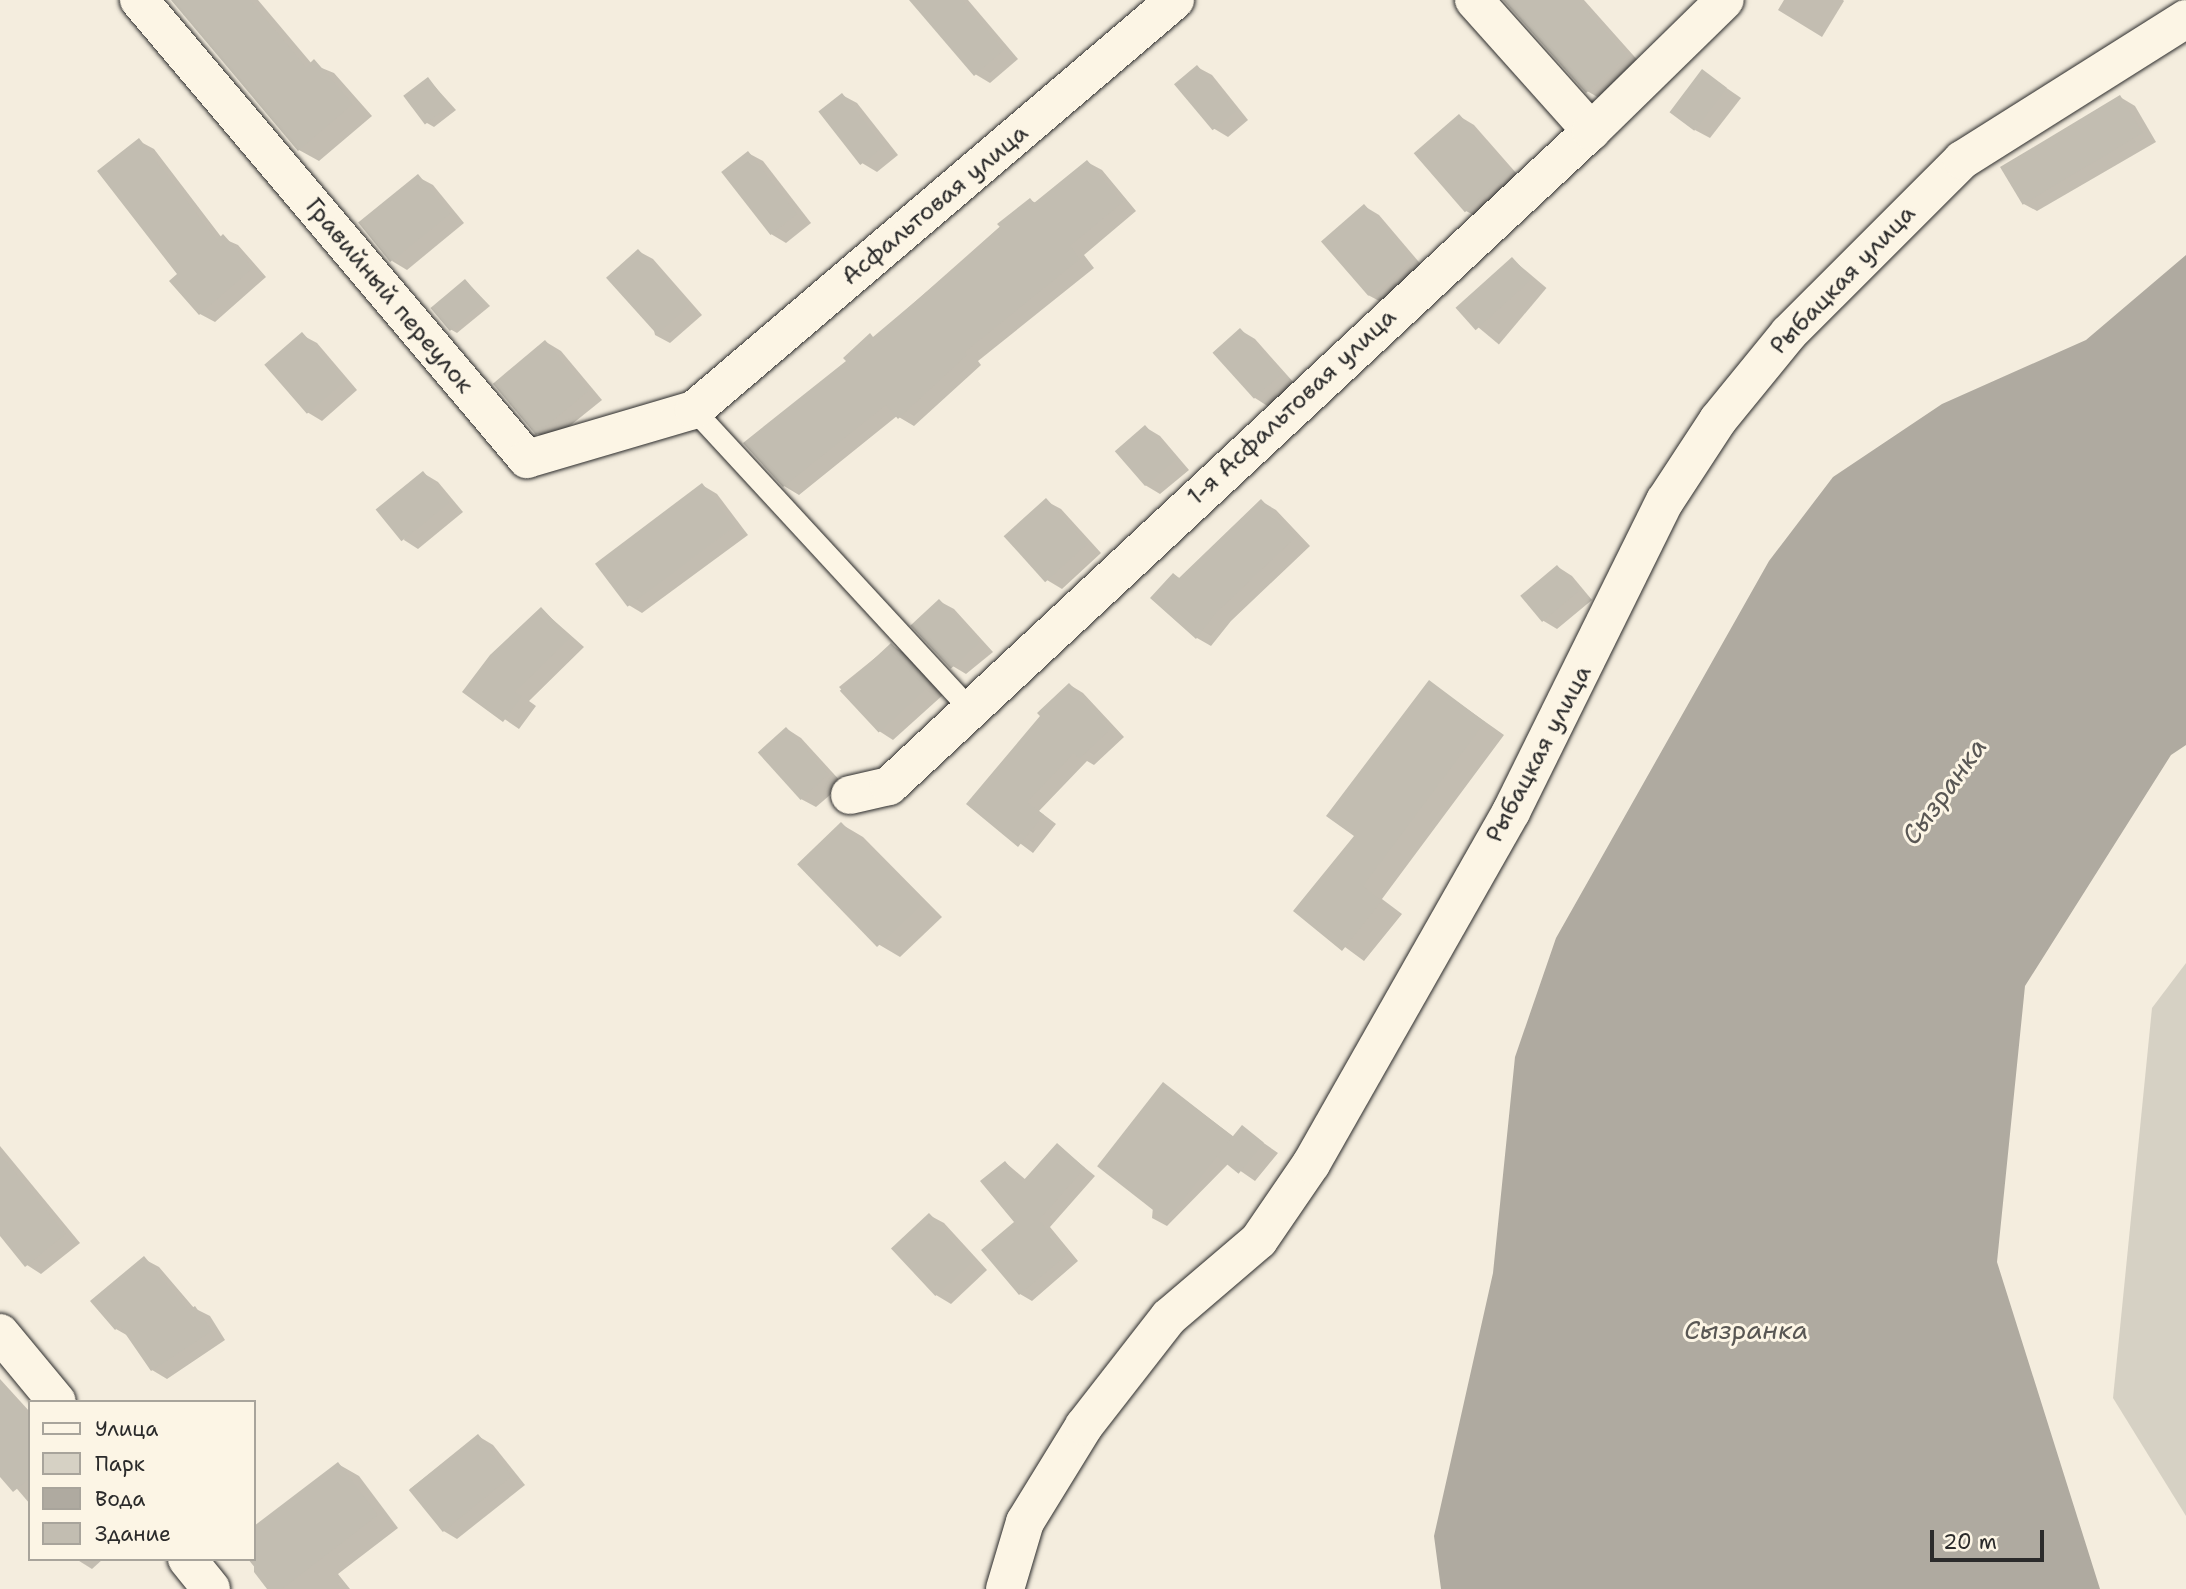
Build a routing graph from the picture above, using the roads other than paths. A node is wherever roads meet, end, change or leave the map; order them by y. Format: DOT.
graph roads {
  1 [pos="139,0"];
  2 [pos="1175,0"];
  3 [pos="1474,0"];
  4 [pos="1725,0"];
  5 [pos="2186,19"];
  6 [pos="1591,131"];
  7 [pos="694,410"];
  8 [pos="970,709"];
  9 [pos="850,795"];
  10 [pos="0,1333"];
  11 [pos="55,1400"];
  12 [pos="189,1561"];
  13 [pos="211,1589"];
  14 [pos="1005,1589"];
  1 -- 7 [label="street, Гравийный переулок"];
  2 -- 7 [label="street, Асфальтовая улица"];
  3 -- 6 [label="street"];
  4 -- 6 [label="street, 1-я Асфальтовая улица"];
  5 -- 14 [label="street, Рыбацкая улица"];
  6 -- 8 [label="street, 1-я Асфальтовая улица"];
  7 -- 8 [label="lane"];
  8 -- 9 [label="street, 1-я Асфальтовая улица"];
  10 -- 11 [label="street"];
  12 -- 13 [label="street"];
}
